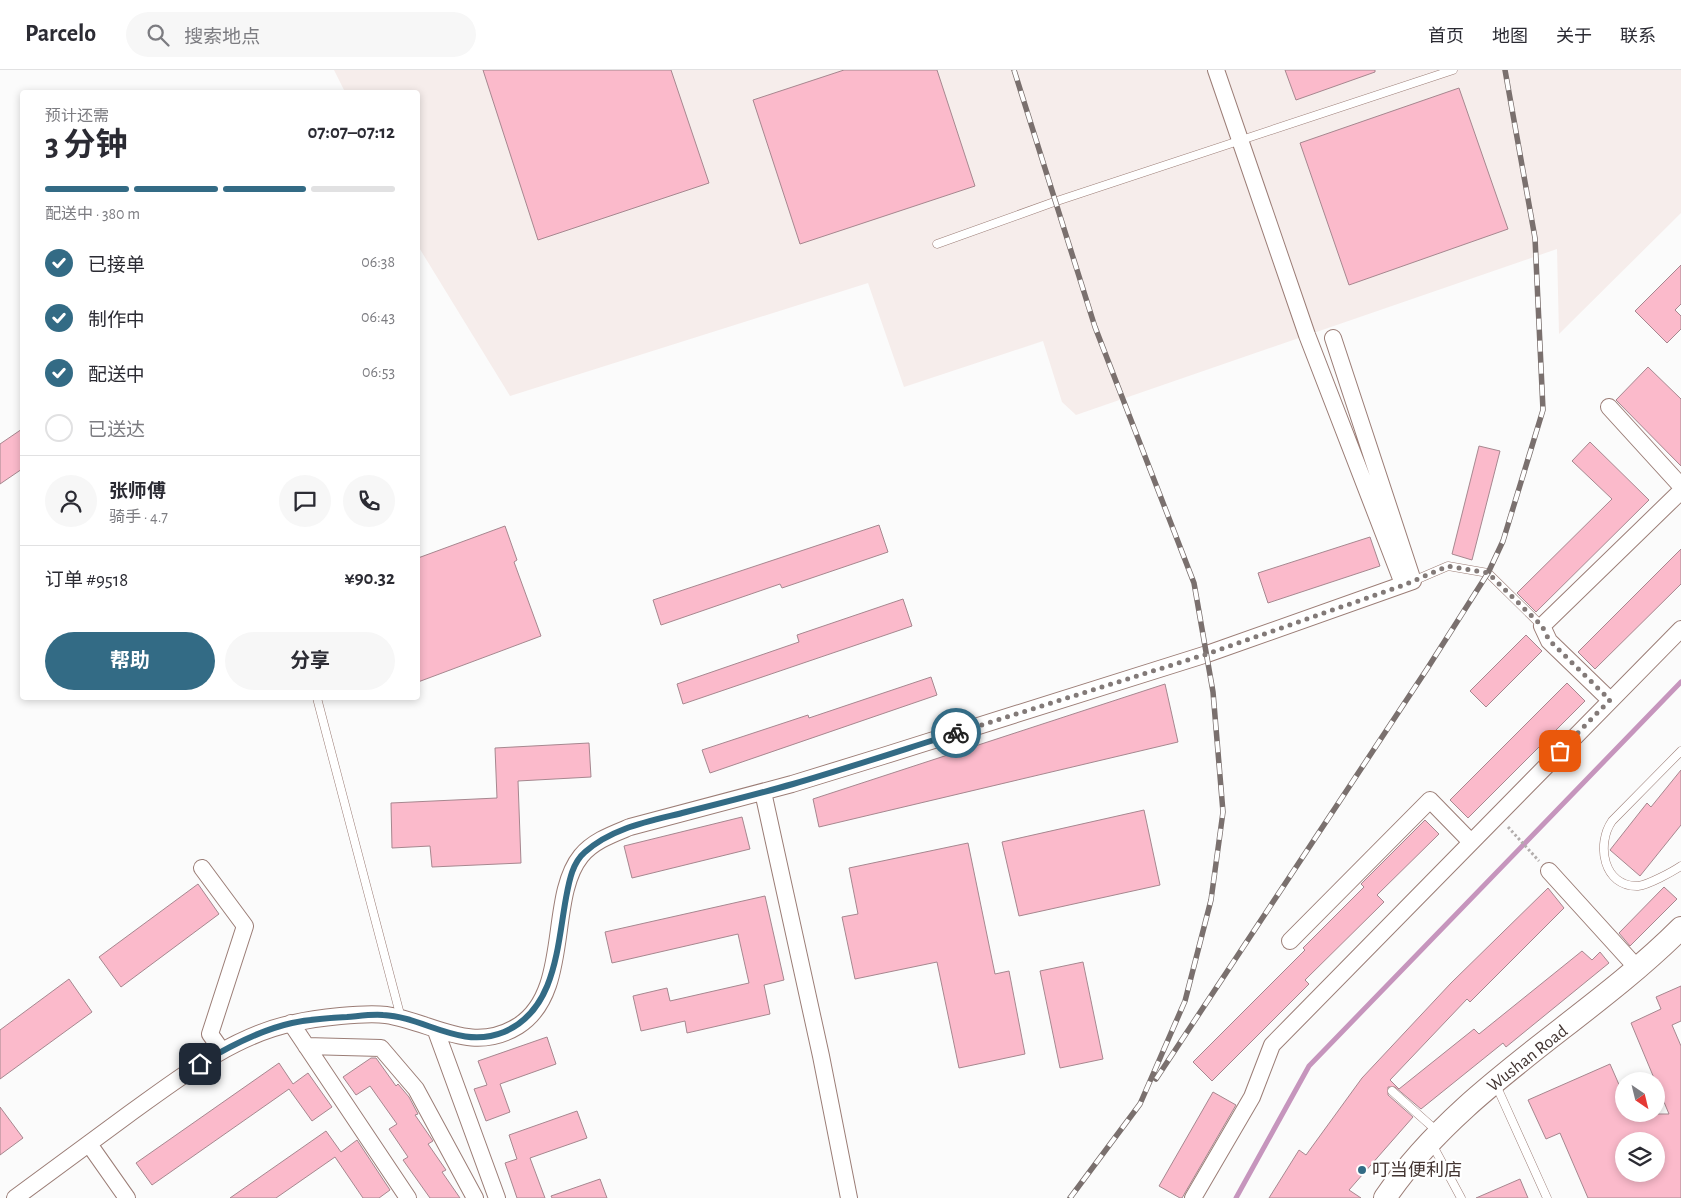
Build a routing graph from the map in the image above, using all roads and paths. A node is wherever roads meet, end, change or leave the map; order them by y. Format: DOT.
graph roads {
  1 [pos="1216,70"];
  2 [pos="1453,70"];
  3 [pos="1241,142"];
  4 [pos="936,244"];
  5 [pos="1333,338"];
  6 [pos="1609,407"];
  7 [pos="1681,486"];
  8 [pos="1681,490"];
  9 [pos="1409,583"];
  10 [pos="1542,626"];
  11 [pos="1681,629"];
  12 [pos="318,700"];
  13 [pos="1610,700"];
  14 [pos="1681,751"];
  15 [pos="763,792"];
  16 [pos="1516,835"];
  17 [pos="1471,842"];
  18 [pos="1681,866"];
  19 [pos="202,868"];
  20 [pos="1549,871"];
  21 [pos="1681,928"];
  22 [pos="1290,941"];
  23 [pos="1638,969"];
  24 [pos="401,1018"];
  25 [pos="291,1023"];
  26 [pos="436,1031"];
  27 [pos="306,1046"];
  28 [pos="222,1051"];
  29 [pos="1496,1083"];
  30 [pos="1392,1092"];
  31 [pos="1435,1137"];
  32 [pos="89,1144"];
  33 [pos="15,1198"];
  34 [pos="127,1198"];
  35 [pos="408,1198"];
  36 [pos="475,1198"];
  37 [pos="497,1198"];
  38 [pos="849,1198"];
  39 [pos="1193,1198"];
  40 [pos="1385,1198"];
  41 [pos="1461,1198"];
  42 [pos="1547,1198"];
  1 -- 3 [label="street"];
  2 -- 3 [label="lane"];
  3 -- 4 [label="lane"];
  3 -- 9 [label="street"];
  5 -- 9 [label="street"];
  6 -- 7 [label="street"];
  8 -- 10 [label="street"];
  9 -- 10 [label="lane"];
  9 -- 15 [label="street"];
  10 -- 13 [label="street"];
  11 -- 13 [label="street"];
  12 -- 24 [label="lane"];
  13 -- 17 [label="street"];
  14 -- 18 [label="lane"];
  15 -- 26 [label="street"];
  15 -- 38 [label="street"];
  16 -- 20 [label="path"];
  17 -- 22 [label="street"];
  17 -- 39 [label="street"];
  19 -- 28 [label="street"];
  20 -- 23 [label="street"];
  21 -- 23 [label="main road, Wushan Road"];
  23 -- 29 [label="main road, Wushan Road"];
  24 -- 25 [label="street"];
  24 -- 26 [label="street"];
  25 -- 27 [label="street"];
  25 -- 28 [label="street"];
  26 -- 37 [label="street"];
  27 -- 35 [label="street"];
  27 -- 36 [label="street"];
  28 -- 32 [label="street"];
  29 -- 31 [label="main road, Wushan Road"];
  29 -- 42 [label="lane"];
  30 -- 31 [label="lane"];
  31 -- 40 [label="main road, Wushan Road"];
  31 -- 41 [label="lane"];
  32 -- 33 [label="street"];
  32 -- 34 [label="street"];
}
